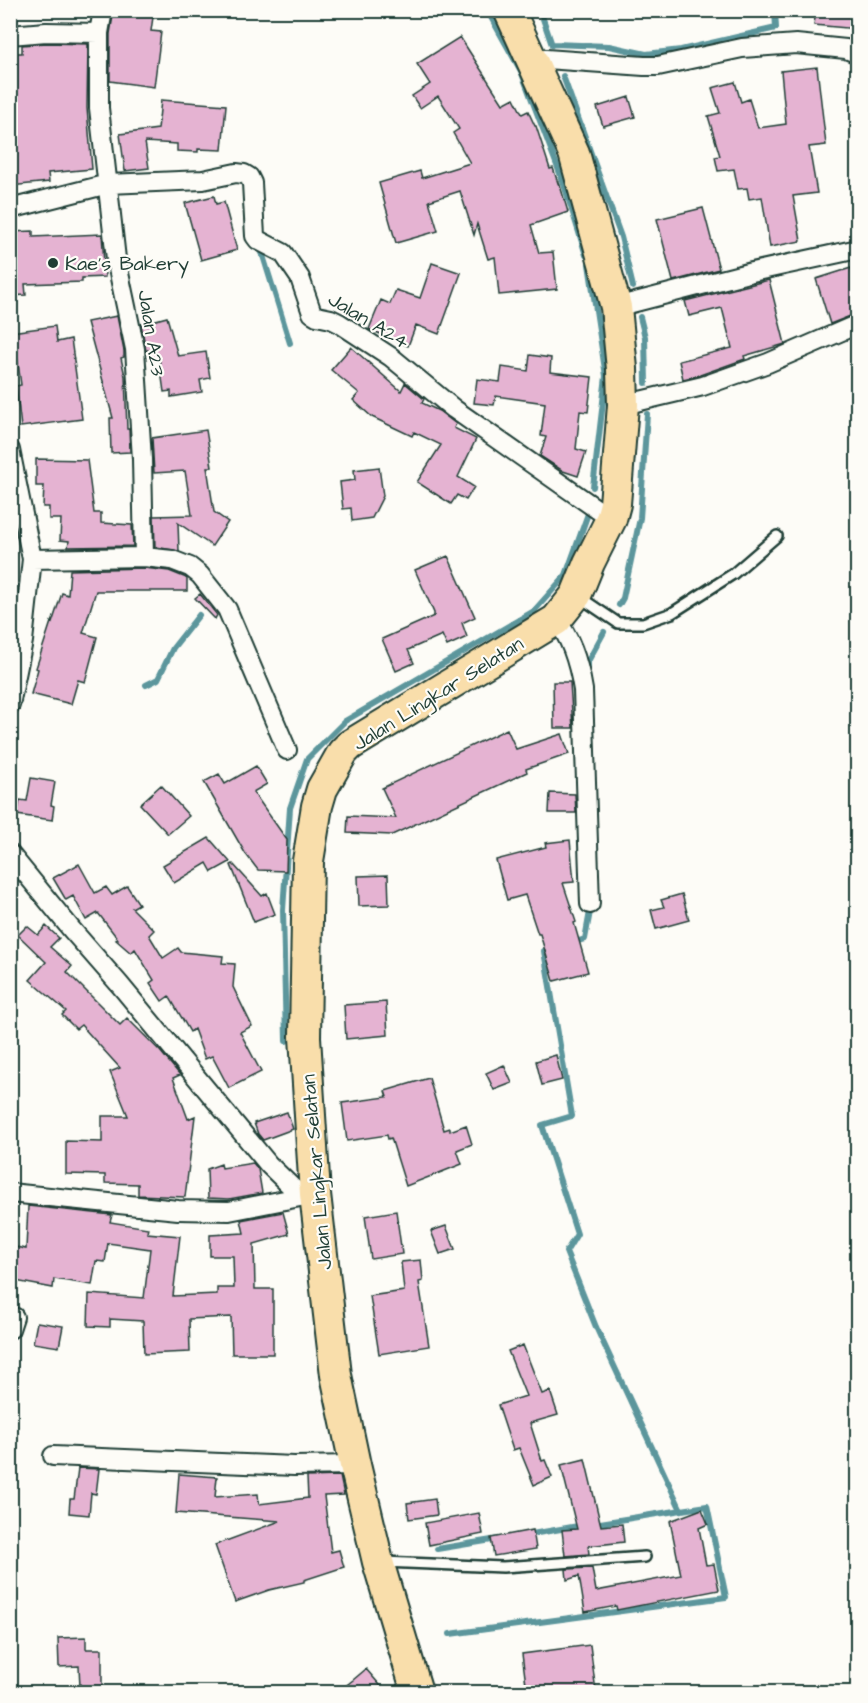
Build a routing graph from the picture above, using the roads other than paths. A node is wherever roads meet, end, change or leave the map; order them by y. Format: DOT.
graph roads {
  1 [pos="103,10"];
  2 [pos="509,10"];
  3 [pos="99,33"];
  4 [pos="10,35"];
  5 [pos="858,54"];
  6 [pos="532,58"];
  7 [pos="108,184"];
  8 [pos="10,209"];
  9 [pos="858,249"];
  10 [pos="616,307"];
  11 [pos="858,324"];
  12 [pos="622,405"];
  13 [pos="10,450"];
  14 [pos="611,519"];
  15 [pos="777,536"];
  16 [pos="144,557"];
  17 [pos="32,559"];
  18 [pos="576,595"];
  19 [pos="556,620"];
  20 [pos="17,640"];
  21 [pos="10,705"];
  22 [pos="287,750"];
  23 [pos="10,854"];
  24 [pos="590,904"];
  25 [pos="10,1193"];
  26 [pos="308,1195"];
  27 [pos="53,1456"];
  28 [pos="354,1465"];
  29 [pos="645,1557"];
  30 [pos="378,1562"];
  31 [pos="417,1692"];
  1 -- 3 [label="street, Jalan A23"];
  2 -- 6 [label="highway, Jalan Lingkar Selatan"];
  3 -- 4 [label="street"];
  3 -- 7 [label="street, Jalan A23"];
  5 -- 6 [label="street"];
  6 -- 10 [label="highway, Jalan Lingkar Selatan"];
  7 -- 8 [label="street, Jalan A24"];
  7 -- 14 [label="street, Jalan A24"];
  7 -- 16 [label="street, Jalan A23"];
  9 -- 10 [label="street"];
  10 -- 12 [label="highway, Jalan Lingkar Selatan"];
  11 -- 12 [label="street"];
  12 -- 14 [label="highway, Jalan Lingkar Selatan"];
  13 -- 17 [label="street"];
  14 -- 18 [label="highway, Jalan Lingkar Selatan"];
  15 -- 18 [label="lane"];
  16 -- 17 [label="street"];
  16 -- 22 [label="street"];
  17 -- 20 [label="street"];
  18 -- 19 [label="highway, Jalan Lingkar Selatan"];
  19 -- 24 [label="street"];
  19 -- 26 [label="highway, Jalan Lingkar Selatan"];
  20 -- 21 [label="street"];
  23 -- 26 [label="street"];
  25 -- 26 [label="street"];
  26 -- 28 [label="highway, Jalan Lingkar Selatan"];
  27 -- 28 [label="street"];
  28 -- 30 [label="highway, Jalan Lingkar Selatan"];
  29 -- 30 [label="lane"];
  30 -- 31 [label="highway, Jalan Lingkar Selatan"];
}
